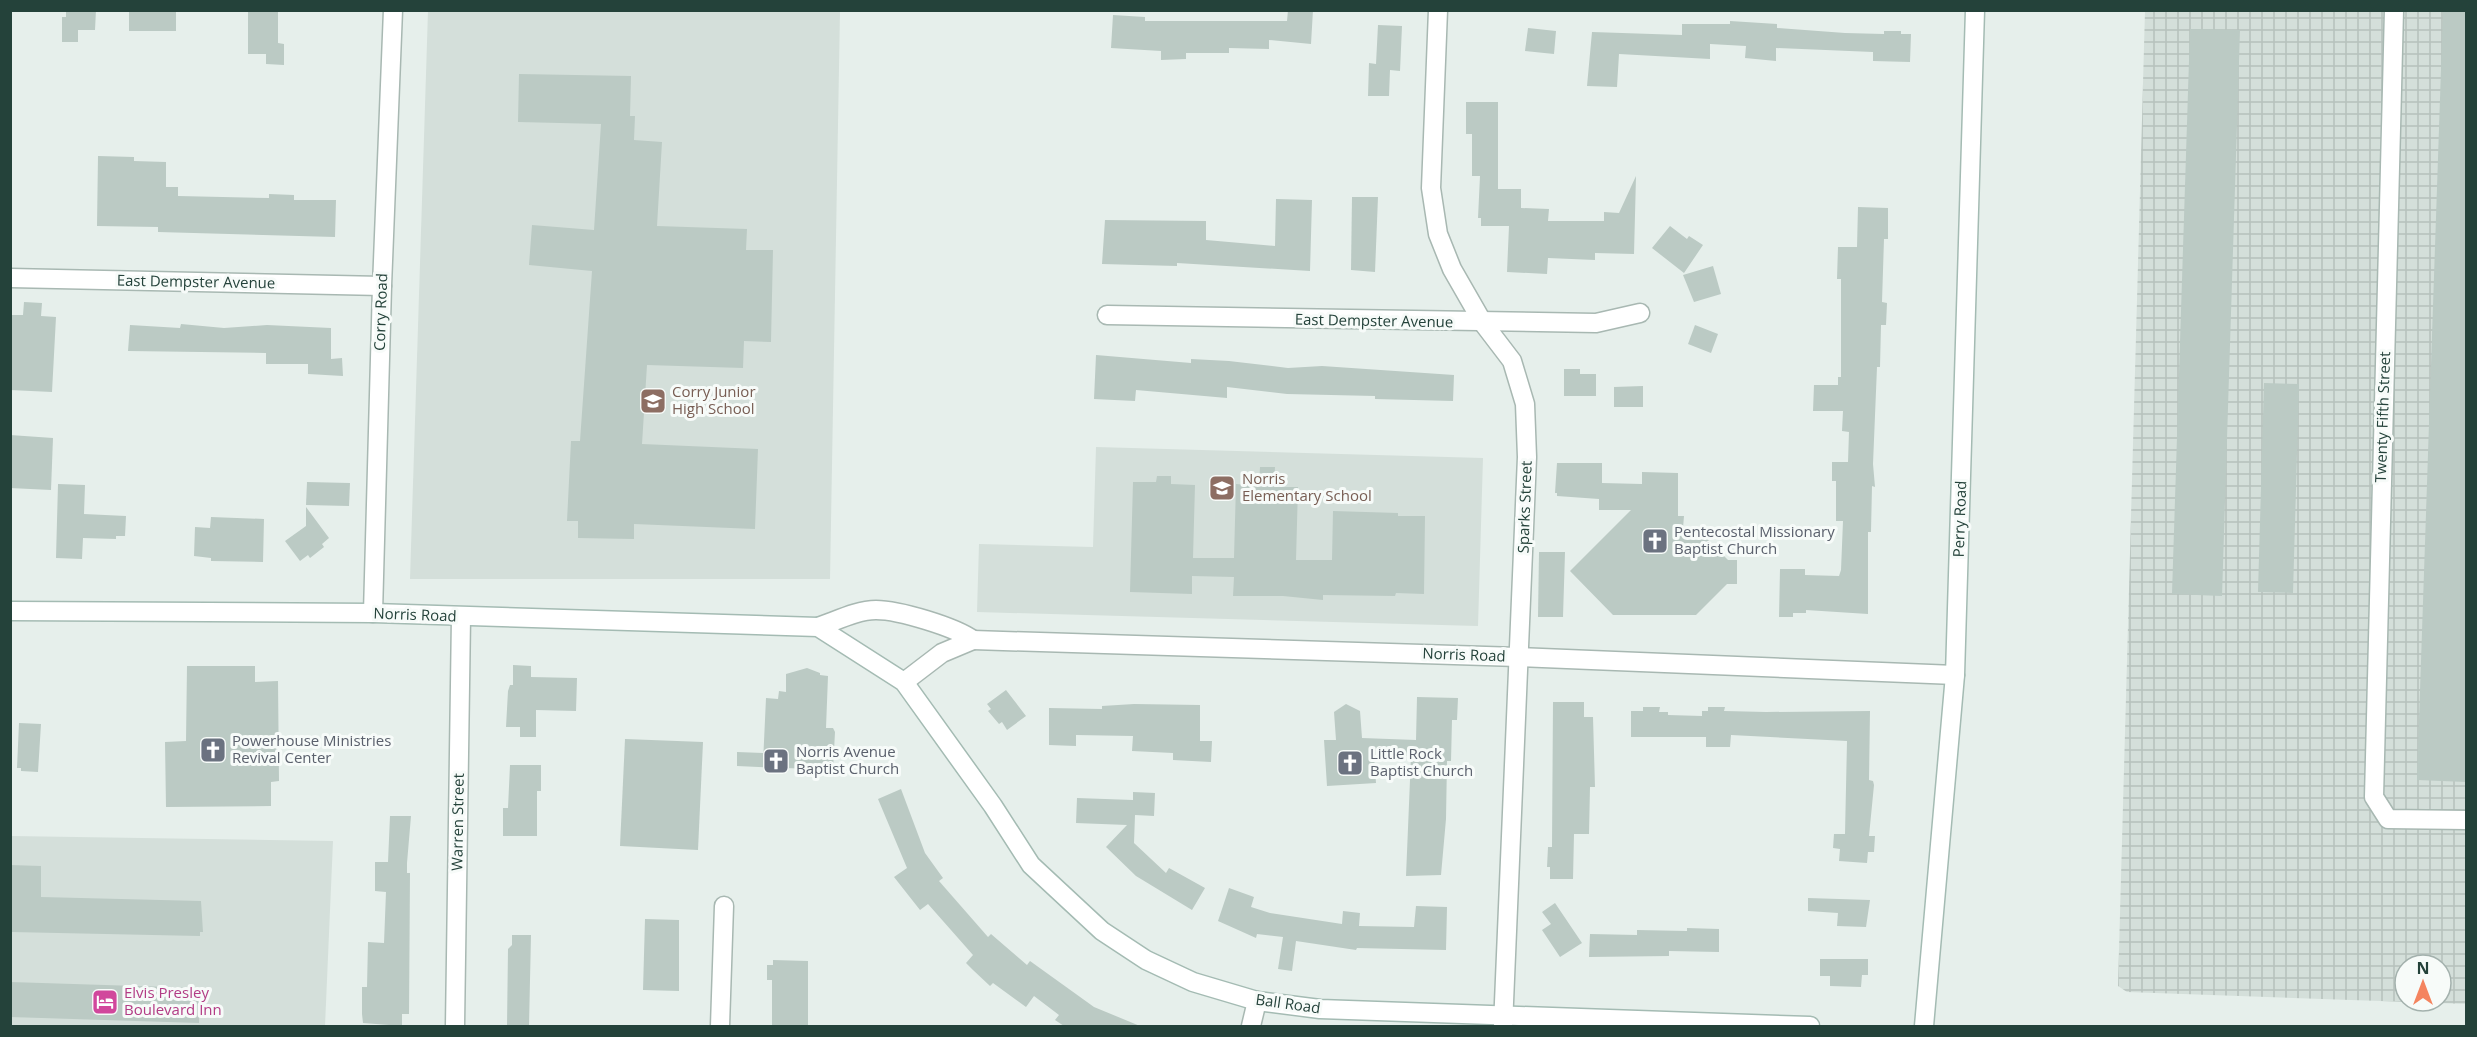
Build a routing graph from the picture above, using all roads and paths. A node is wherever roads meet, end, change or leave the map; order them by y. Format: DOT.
graph roads {
  1 [pos="393,10"];
  2 [pos="1438,10"];
  3 [pos="1976,10"];
  4 [pos="2394,10"];
  5 [pos="10,278"];
  6 [pos="382,286"];
  7 [pos="1640,312"];
  8 [pos="1107,315"];
  9 [pos="1483,323"];
  10 [pos="10,611"];
  11 [pos="373,613"];
  12 [pos="461,617"];
  13 [pos="818,627"];
  14 [pos="973,640"];
  15 [pos="1518,657"];
  16 [pos="1955,675"];
  17 [pos="904,682"];
  18 [pos="2466,820"];
  19 [pos="723,906"];
  20 [pos="1257,1001"];
  21 [pos="1503,1022"];
  22 [pos="455,1026"];
  23 [pos="720,1026"];
  24 [pos="1251,1026"];
  25 [pos="1810,1026"];
  26 [pos="1924,1026"];
  1 -- 6 [label="street, Corry Road"];
  2 -- 9 [label="street, Sparks Street"];
  3 -- 16 [label="street, Perry Road"];
  4 -- 18 [label="street, Twenty Fifth Street"];
  5 -- 6 [label="street, East Dempster Avenue"];
  6 -- 11 [label="street, Corry Road"];
  7 -- 9 [label="street, East Dempster Avenue"];
  8 -- 9 [label="street, East Dempster Avenue"];
  9 -- 15 [label="street, Sparks Street"];
  10 -- 11 [label="street, Norris Road"];
  11 -- 12 [label="street, Norris Road"];
  12 -- 13 [label="street, Norris Road"];
  12 -- 22 [label="street, Warren Street"];
  13 -- 14 [label="street, Norris Road"];
  13 -- 17 [label="street"];
  14 -- 15 [label="street, Norris Road"];
  14 -- 17 [label="street, Norris Road"];
  15 -- 16 [label="street, Norris Road"];
  15 -- 21 [label="street, Sparks Street"];
  16 -- 26 [label="street, Perry Road"];
  17 -- 20 [label="street, Ball Road"];
  19 -- 23 [label="street"];
  20 -- 21 [label="street, Ball Road"];
  20 -- 24 [label="street"];
  21 -- 25 [label="street, Ball Road"];
}
